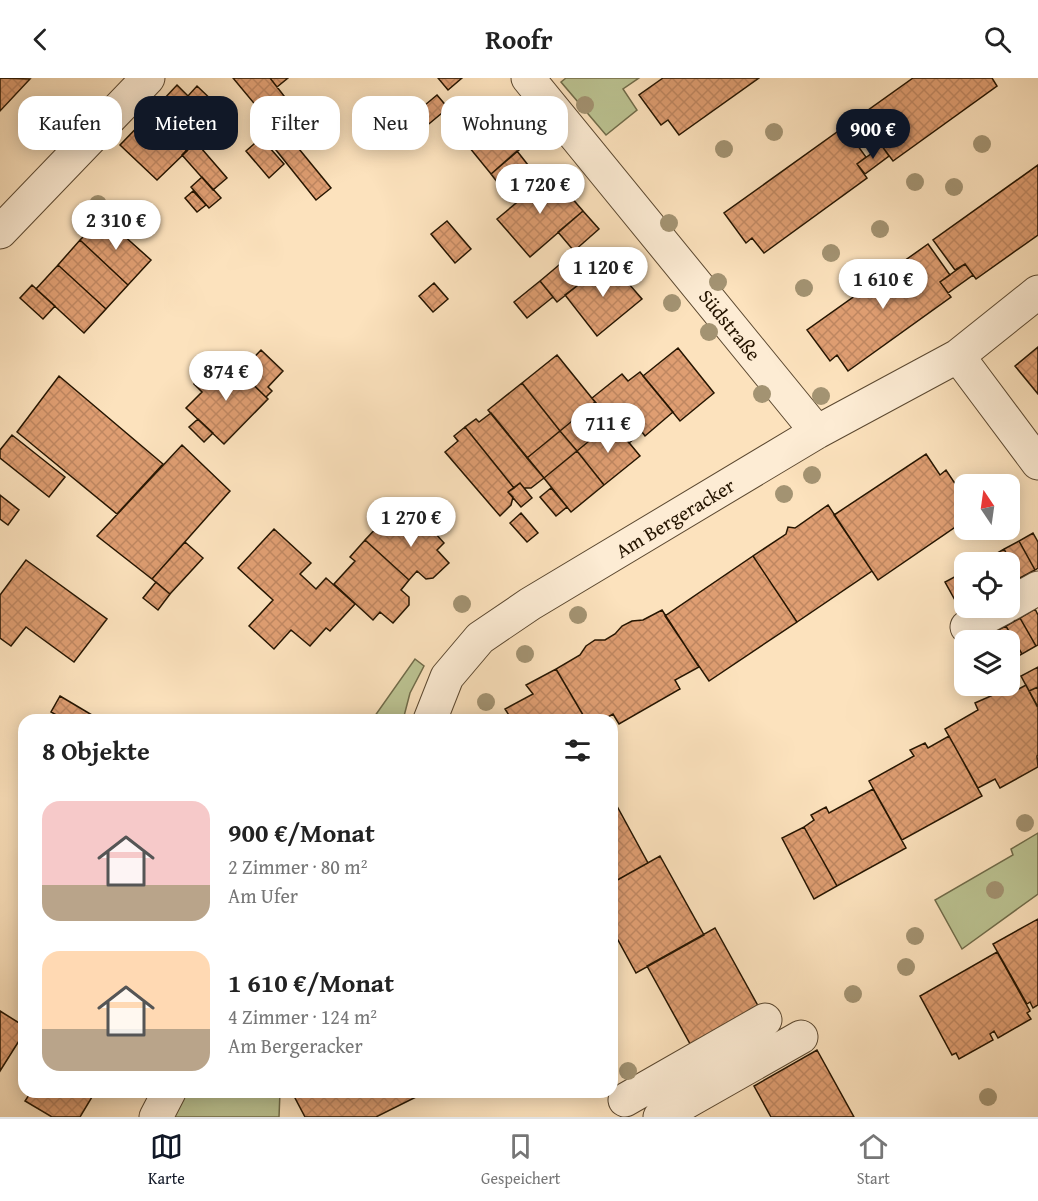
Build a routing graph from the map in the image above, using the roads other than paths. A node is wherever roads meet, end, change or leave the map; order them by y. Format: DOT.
graph roads {
  1 [pos="528,78"];
  2 [pos="135,84"];
  3 [pos="0,232"];
  4 [pos="1038,292"];
  5 [pos="958,356"];
  6 [pos="817,432"];
  7 [pos="1038,463"];
  8 [pos="1038,588"];
  9 [pos="1020,598"];
  10 [pos="985,618"];
  11 [pos="968,627"];
  12 [pos="432,714"];
  13 [pos="765,1020"];
  14 [pos="801,1037"];
  15 [pos="166,1098"];
  16 [pos="625,1100"];
  17 [pos="156,1117"];
  18 [pos="660,1117"];
  1 -- 6 [label="street, Südstraße"];
  2 -- 3 [label="street"];
  4 -- 5 [label="street, Am Bergeracker"];
  5 -- 6 [label="street, Am Bergeracker"];
  5 -- 7 [label="street"];
  6 -- 12 [label="street, Am Bergeracker"];
  8 -- 9 [label="street"];
  10 -- 11 [label="street"];
  13 -- 16 [label="street"];
  14 -- 18 [label="street"];
  15 -- 17 [label="street"];
}
